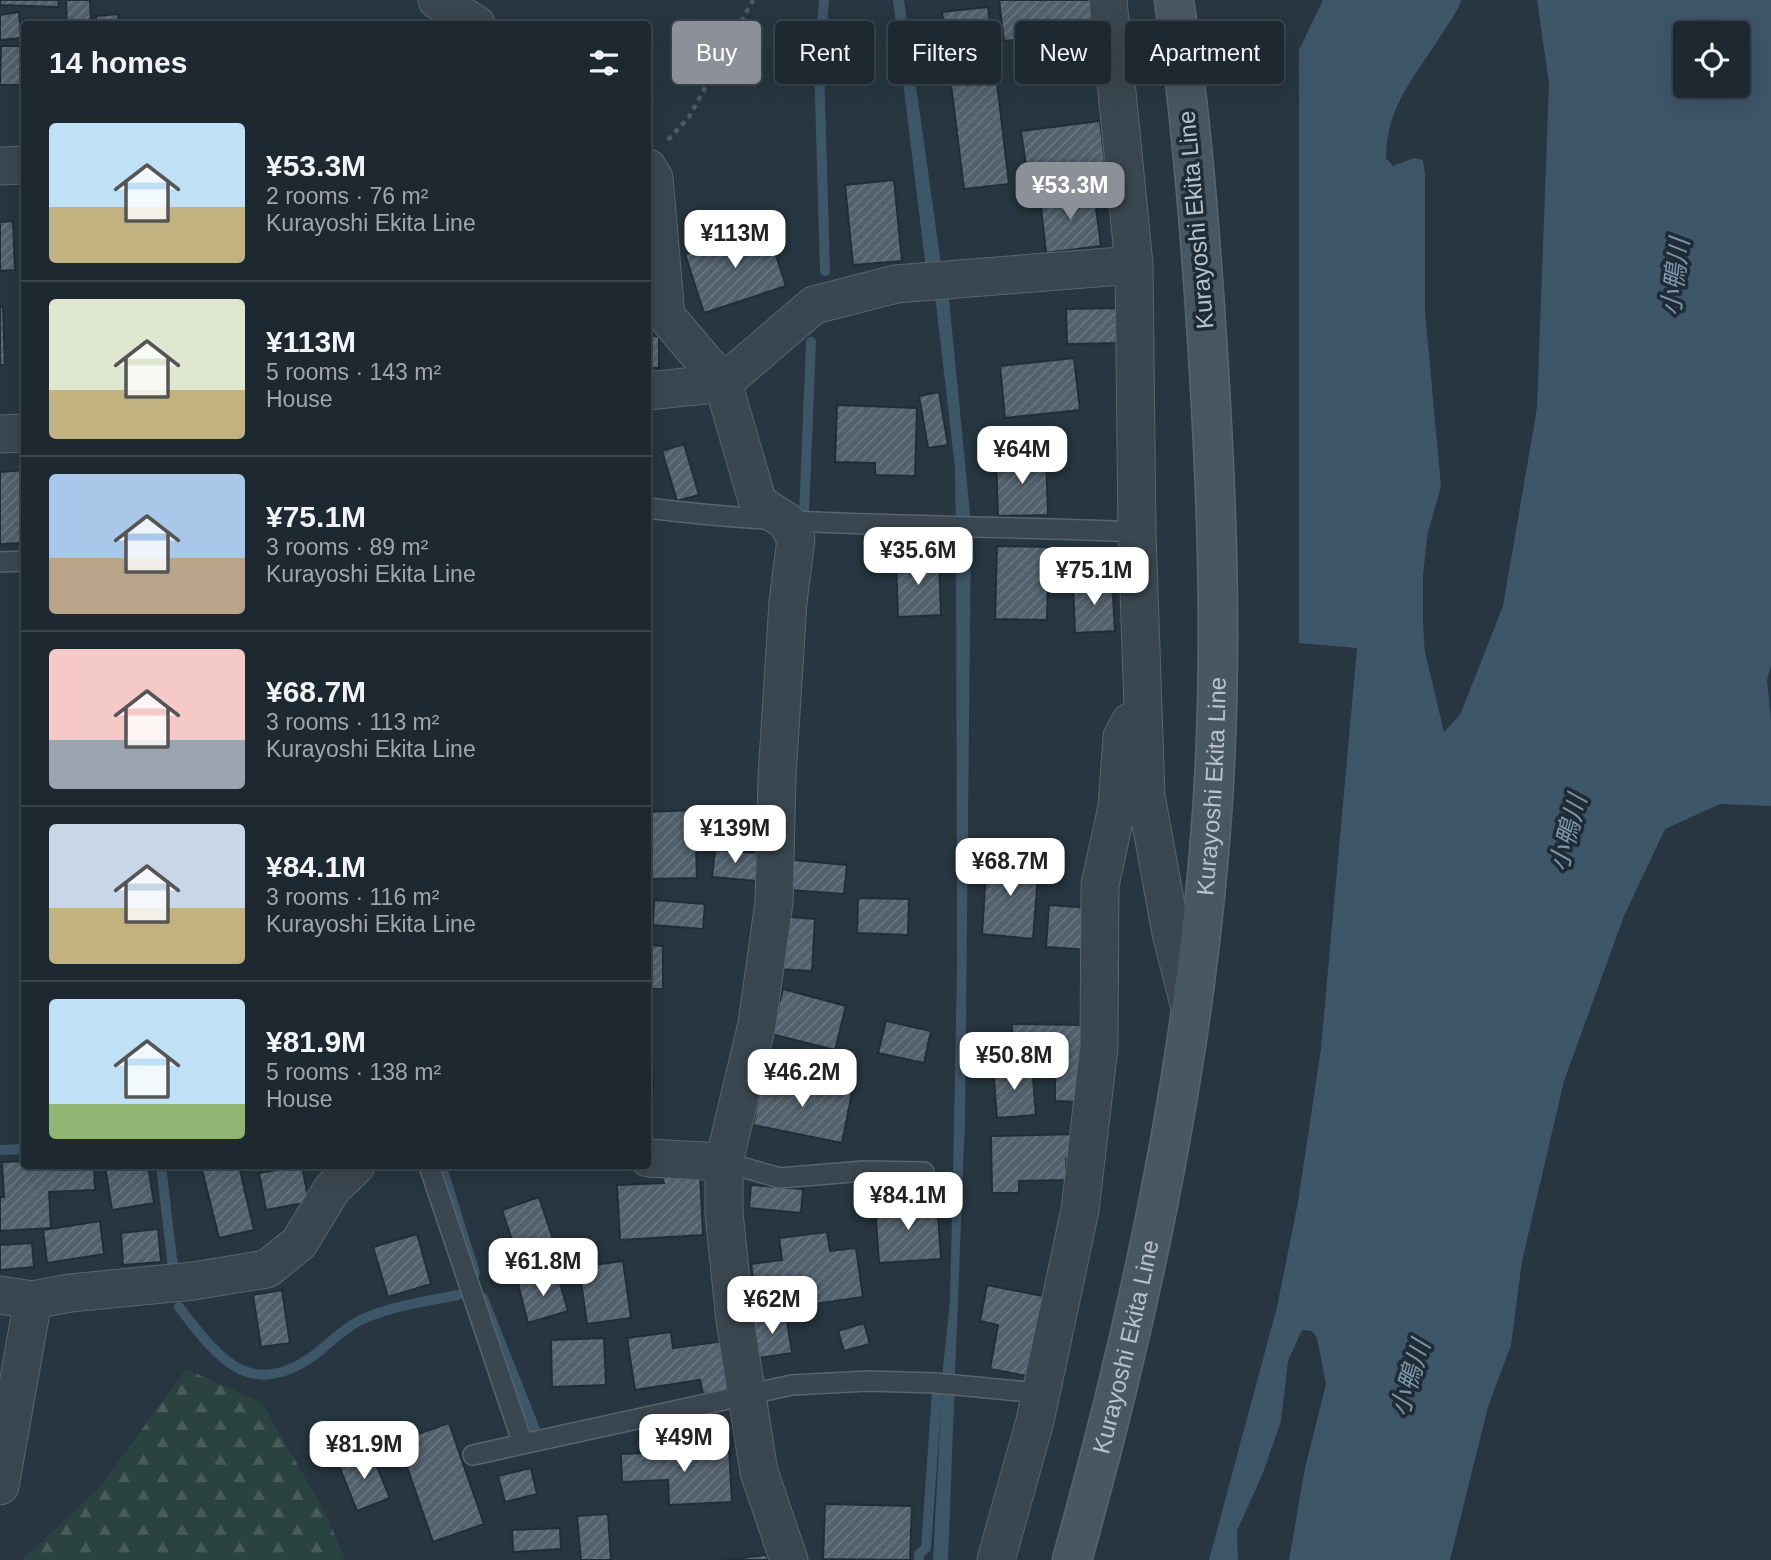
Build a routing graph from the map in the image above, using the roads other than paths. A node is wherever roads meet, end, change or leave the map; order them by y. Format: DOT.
graph roads {
  1 [pos="437,0"];
  2 [pos="1108,0"];
  3 [pos="1174,0"];
  4 [pos="471,21"];
  5 [pos="657,155"];
  6 [pos="21,165"];
  7 [pos="0,166"];
  8 [pos="1134,265"];
  9 [pos="723,383"];
  10 [pos="651,391"];
  11 [pos="21,433"];
  12 [pos="0,434"];
  13 [pos="651,508"];
  14 [pos="786,521"];
  15 [pos="1137,532"];
  16 [pos="21,561"];
  17 [pos="0,562"];
  18 [pos="1143,695"];
  19 [pos="1190,1009"];
  20 [pos="651,1158"];
  21 [pos="724,1162"];
  22 [pos="353,1169"];
  23 [pos="430,1169"];
  24 [pos="924,1172"];
  25 [pos="16,1298"];
  26 [pos="1028,1392"];
  27 [pos="745,1395"];
  28 [pos="523,1444"];
  29 [pos="473,1455"];
  30 [pos="0,1486"];
  31 [pos="789,1560"];
  32 [pos="996,1560"];
  33 [pos="1072,1560"];
  1 -- 4 [label="street"];
  2 -- 8 [label="street"];
  3 -- 19 [label="main road, Kurayoshi Ekita Line"];
  5 -- 9 [label="street"];
  6 -- 7 [label="street"];
  8 -- 9 [label="street"];
  8 -- 15 [label="street"];
  9 -- 10 [label="street"];
  9 -- 14 [label="street"];
  11 -- 12 [label="street"];
  13 -- 14 [label="lane"];
  14 -- 15 [label="lane"];
  14 -- 21 [label="street"];
  15 -- 18 [label="street"];
  16 -- 17 [label="lane"];
  18 -- 19 [label="street"];
  18 -- 32 [label="street"];
  19 -- 33 [label="main road, Kurayoshi Ekita Line"];
  20 -- 21 [label="street"];
  21 -- 24 [label="lane"];
  21 -- 27 [label="street"];
  22 -- 25 [label="street"];
  23 -- 28 [label="lane"];
  25 -- 30 [label="street"];
  26 -- 27 [label="lane"];
  27 -- 28 [label="lane"];
  27 -- 31 [label="street"];
  28 -- 29 [label="lane"];
}
